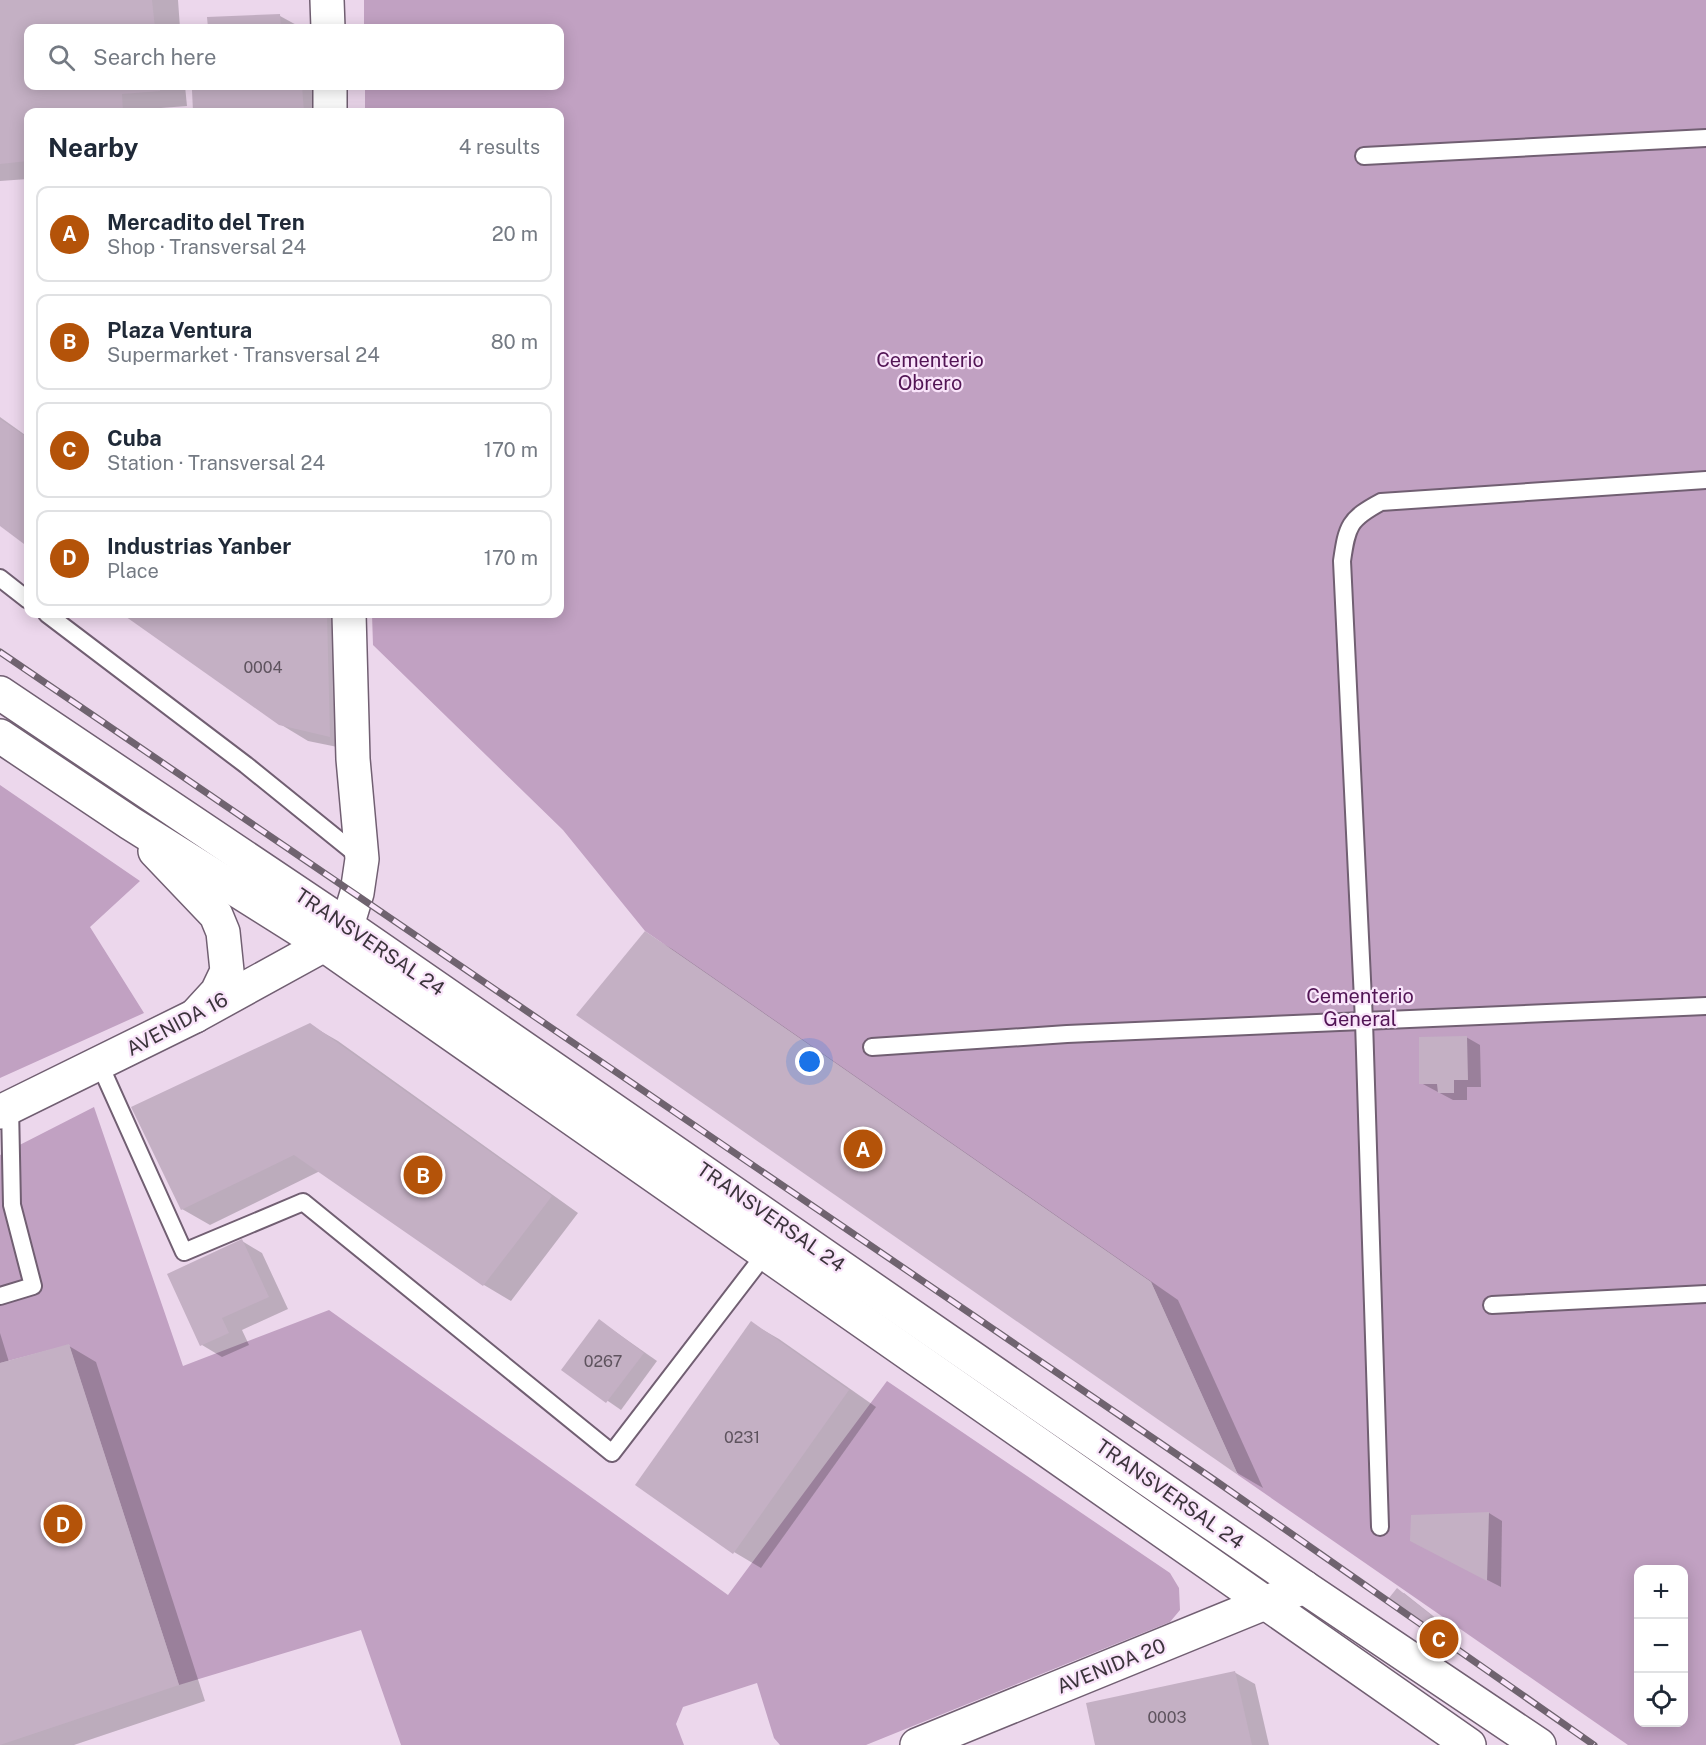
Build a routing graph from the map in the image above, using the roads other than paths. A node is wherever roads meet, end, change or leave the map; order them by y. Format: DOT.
graph roads {
  1 [pos="327,0"];
  2 [pos="328,24"];
  3 [pos="330,90"];
  4 [pos="330,108"];
  5 [pos="1706,138"];
  6 [pos="1364,156"];
  7 [pos="1706,480"];
  8 [pos="0,578"];
  9 [pos="24,597"];
  10 [pos="52,618"];
  11 [pos="349,618"];
  12 [pos="0,693"];
  13 [pos="0,736"];
  14 [pos="130,823"];
  15 [pos="362,860"];
  16 [pos="335,935"];
  17 [pos="1706,1006"];
  18 [pos="195,1016"];
  19 [pos="1364,1022"];
  20 [pos="872,1047"];
  21 [pos="100,1065"];
  22 [pos="5,1110"];
  23 [pos="785,1226"];
  24 [pos="766,1254"];
  25 [pos="1706,1294"];
  26 [pos="0,1296"];
  27 [pos="1492,1305"];
  28 [pos="1380,1527"];
  29 [pos="1304,1587"];
  30 [pos="1264,1602"];
  31 [pos="918,1745"];
  32 [pos="1468,1745"];
  33 [pos="1539,1745"];
  1 -- 2 [label="main road"];
  3 -- 4 [label="main road"];
  5 -- 6 [label="lane"];
  7 -- 19 [label="lane"];
  8 -- 9 [label="lane"];
  10 -- 15 [label="lane"];
  11 -- 15 [label="main road"];
  12 -- 16 [label="main road, TRANSVERSAL 24"];
  13 -- 14 [label="main road, TRANSVERSAL 24"];
  14 -- 16 [label="main road, TRANSVERSAL 24"];
  14 -- 18 [label="main road"];
  15 -- 16 [label="main road"];
  16 -- 18 [label="main road, AVENIDA 16"];
  16 -- 23 [label="main road, TRANSVERSAL 24"];
  16 -- 24 [label="main road, TRANSVERSAL 24"];
  17 -- 19 [label="lane"];
  18 -- 21 [label="main road, AVENIDA 16"];
  19 -- 20 [label="lane"];
  19 -- 28 [label="lane"];
  21 -- 22 [label="main road, AVENIDA 16"];
  21 -- 24 [label="lane"];
  22 -- 26 [label="lane"];
  23 -- 24 [label="lane"];
  23 -- 29 [label="main road, TRANSVERSAL 24"];
  24 -- 30 [label="main road, TRANSVERSAL 24"];
  25 -- 27 [label="lane"];
  29 -- 30 [label="main road, AVENIDA 20"];
  29 -- 33 [label="main road, TRANSVERSAL 24"];
  30 -- 31 [label="main road, AVENIDA 20"];
  30 -- 32 [label="main road, TRANSVERSAL 24"];
}
